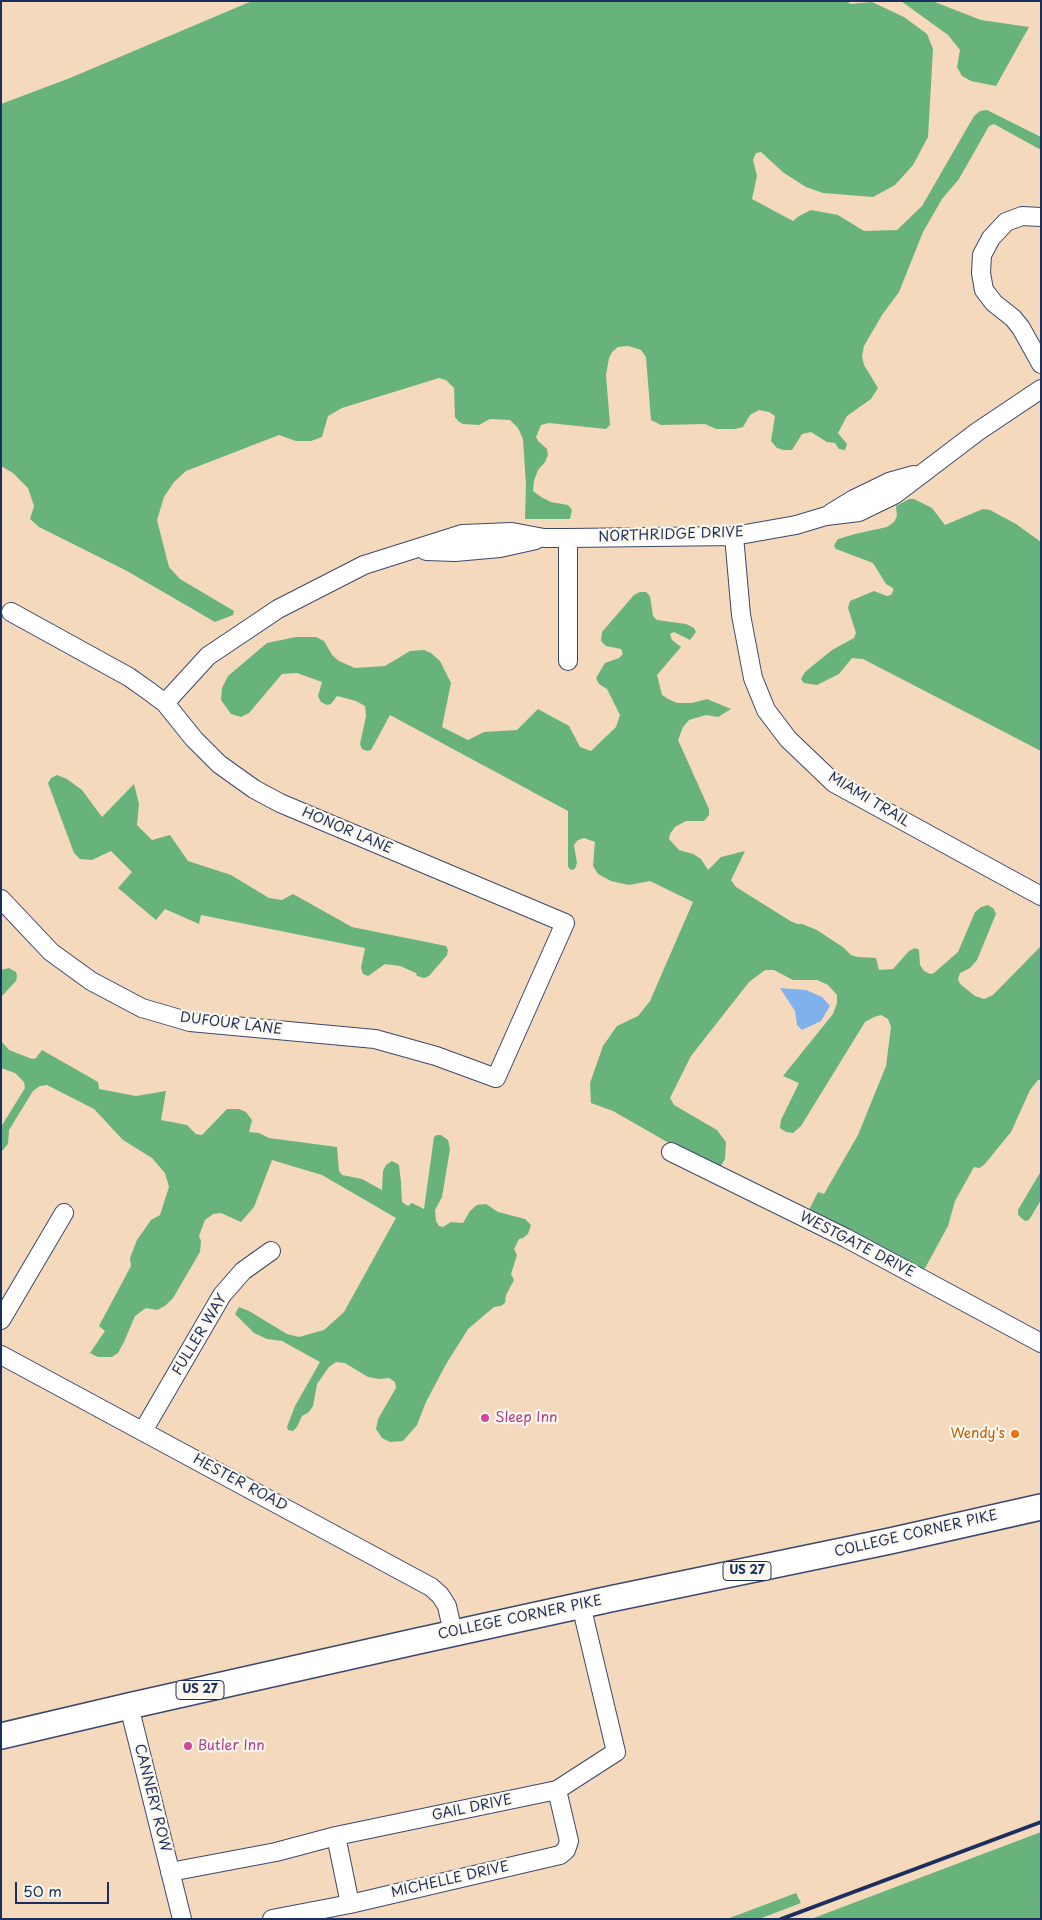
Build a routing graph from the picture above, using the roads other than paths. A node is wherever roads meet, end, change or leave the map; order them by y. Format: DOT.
graph roads {
  1 [pos="1041,217"];
  2 [pos="1041,364"];
  3 [pos="1041,389"];
  4 [pos="734,536"];
  5 [pos="568,538"];
  6 [pos="11,612"];
  7 [pos="568,661"];
  8 [pos="165,703"];
  9 [pos="1041,896"];
  10 [pos="1,899"];
  11 [pos="496,1078"];
  12 [pos="671,1152"];
  13 [pos="64,1213"];
  14 [pos="271,1252"];
  15 [pos="1,1320"];
  16 [pos="1041,1343"];
  17 [pos="1,1355"];
  18 [pos="143,1431"];
  19 [pos="1041,1507"];
  20 [pos="581,1605"];
  21 [pos="453,1633"];
  22 [pos="129,1706"];
  23 [pos="1,1736"];
  24 [pos="557,1790"];
  25 [pos="336,1836"];
  26 [pos="170,1872"];
  27 [pos="350,1904"];
  28 [pos="182,1919"];
  29 [pos="272,1919"];
  1 -- 2 [label="street"];
  3 -- 4 [label="street, NORTHRIDGE DRIVE"];
  4 -- 5 [label="street, NORTHRIDGE DRIVE"];
  4 -- 9 [label="street, MIAMI TRAIL"];
  5 -- 7 [label="street"];
  5 -- 8 [label="street, NORTHRIDGE DRIVE"];
  6 -- 8 [label="street, HONOR LANE"];
  8 -- 11 [label="street, HONOR LANE"];
  10 -- 11 [label="street, DUFOUR LANE"];
  12 -- 16 [label="street, WESTGATE DRIVE"];
  13 -- 15 [label="street"];
  14 -- 18 [label="street, FULLER WAY"];
  17 -- 18 [label="street, HESTER ROAD"];
  18 -- 21 [label="street, HESTER ROAD"];
  19 -- 20 [label="highway, COLLEGE CORNER PIKE / US 27"];
  20 -- 21 [label="highway, COLLEGE CORNER PIKE / US 27"];
  20 -- 24 [label="street, GAIL DRIVE"];
  21 -- 22 [label="highway, COLLEGE CORNER PIKE / US 27"];
  22 -- 23 [label="highway, COLLEGE CORNER PIKE / US 27"];
  22 -- 26 [label="street, CANNERY ROW"];
  24 -- 25 [label="street, GAIL DRIVE"];
  24 -- 27 [label="street, MICHELLE DRIVE"];
  25 -- 26 [label="street, GAIL DRIVE"];
  25 -- 27 [label="street"];
  26 -- 28 [label="street, CANNERY ROW"];
  27 -- 29 [label="street, MICHELLE DRIVE"];
}
